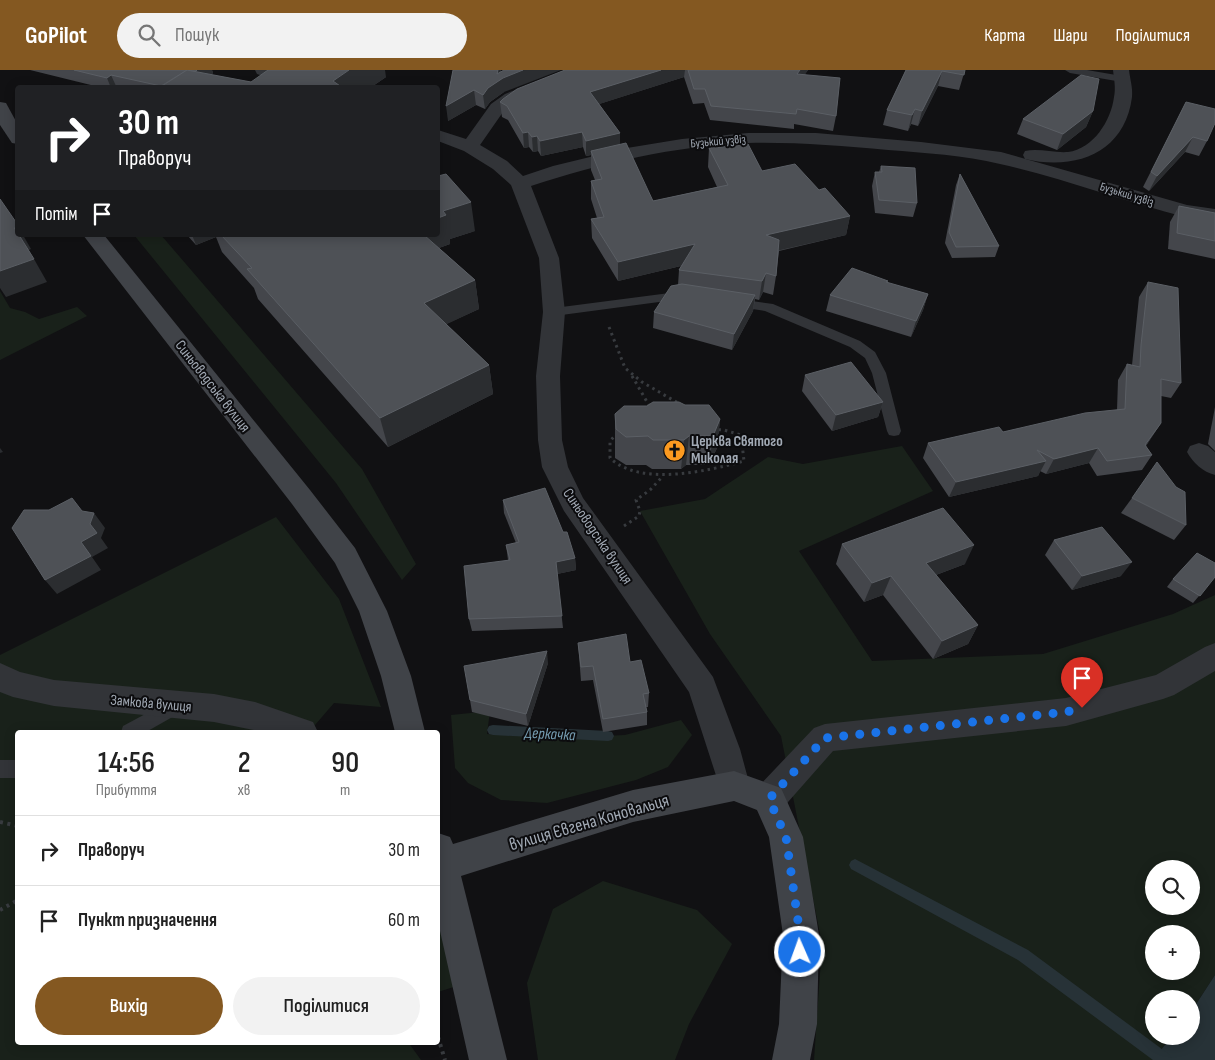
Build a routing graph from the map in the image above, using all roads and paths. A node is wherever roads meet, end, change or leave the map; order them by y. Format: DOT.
graph roads {
  1 [pos="263,70"];
  2 [pos="580,70"];
  3 [pos="1070,70"];
  4 [pos="1121,75"];
  5 [pos="306,85"];
  6 [pos="0,107"];
  7 [pos="15,134"];
  8 [pos="440,135"];
  9 [pos="470,147"];
  10 [pos="922,147"];
  11 [pos="520,183"];
  12 [pos="1215,215"];
  13 [pos="96,237"];
  14 [pos="700,297"];
  15 [pos="719,300"];
  16 [pos="601,306"];
  17 [pos="554,312"];
  18 [pos="631,373"];
  19 [pos="683,406"];
  20 [pos="652,412"];
  21 [pos="656,419"];
  22 [pos="716,426"];
  23 [pos="660,427"];
  24 [pos="724,430"];
  25 [pos="894,432"];
  26 [pos="664,475"];
  27 [pos="600,542"];
  28 [pos="1215,656"];
  29 [pos="0,676"];
  30 [pos="177,705"];
  31 [pos="133,730"];
  32 [pos="296,730"];
  33 [pos="410,730"];
  34 [pos="0,769"];
  35 [pos="15,769"];
  36 [pos="734,786"];
  37 [pos="769,799"];
  38 [pos="0,822"];
  39 [pos="15,825"];
  40 [pos="440,857"];
  41 [pos="440,861"];
  42 [pos="15,902"];
  43 [pos="0,910"];
  44 [pos="440,1044"];
  45 [pos="445,1060"];
  46 [pos="488,1060"];
  47 [pos="791,1060"];
  1 -- 5 [label="street"];
  2 -- 9 [label="street"];
  3 -- 4 [label="lane"];
  4 -- 10 [label="street, Бузький узвіз"];
  6 -- 7 [label="main road"];
  8 -- 9 [label="street, Синьоводська вулиця"];
  9 -- 11 [label="street, Синьоводська вулиця"];
  10 -- 11 [label="street, Бузький узвіз"];
  10 -- 12 [label="street, Бузький узвіз"];
  11 -- 17 [label="street, Синьоводська вулиця"];
  13 -- 33 [label="main road, Синьоводська вулиця"];
  14 -- 16 [label="lane"];
  15 -- 25 [label="lane"];
  16 -- 17 [label="lane"];
  16 -- 18 [label="path"];
  17 -- 27 [label="street, Синьоводська вулиця"];
  18 -- 19 [label="path"];
  18 -- 20 [label="path"];
  21 -- 23 [label="path"];
  22 -- 24 [label="path"];
  23 -- 24 [label="path"];
  23 -- 26 [label="path"];
  24 -- 26 [label="path"];
  26 -- 27 [label="path"];
  27 -- 36 [label="street, Синьоводська вулиця"];
  28 -- 37 [label="street"];
  29 -- 30 [label="street, Замкова вулиця"];
  30 -- 31 [label="lane"];
  30 -- 32 [label="street, Замкова вулиця"];
  34 -- 35 [label="lane"];
  36 -- 37 [label="main road"];
  36 -- 40 [label="main road, вулиця Євгена Коновальця"];
  37 -- 47 [label="main road"];
  38 -- 39 [label="path"];
  41 -- 46 [label="main road"];
  42 -- 43 [label="path"];
  44 -- 45 [label="path"];
}
